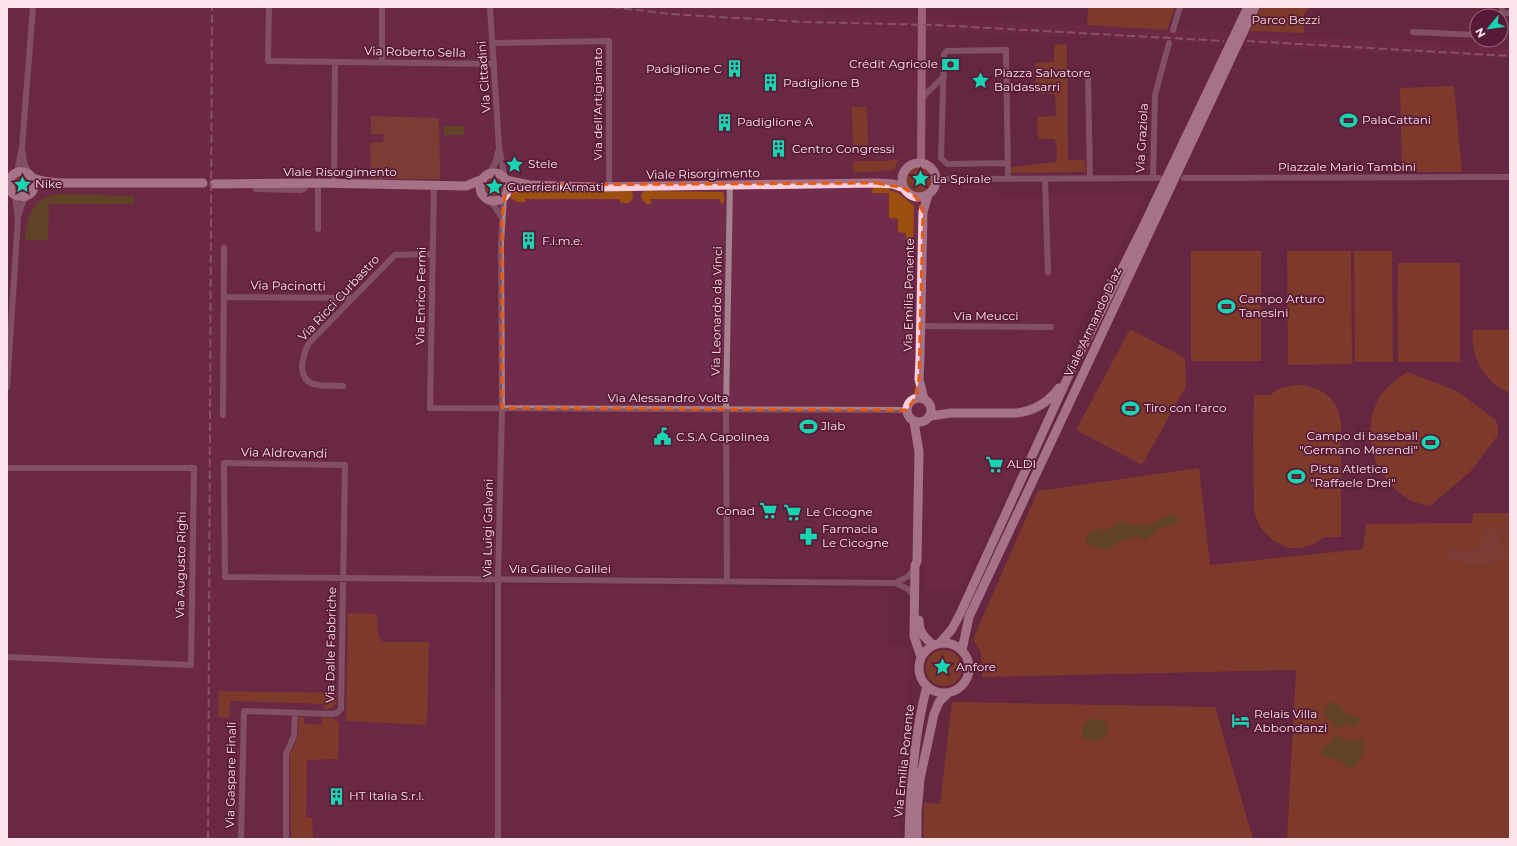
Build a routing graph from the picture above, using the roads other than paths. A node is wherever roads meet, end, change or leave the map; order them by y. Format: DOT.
graph roads {
  1 [pos="34,7"];
  2 [pos="269,7"];
  3 [pos="382,7"];
  4 [pos="490,7"];
  5 [pos="922,7"];
  6 [pos="1180,7"];
  7 [pos="1248,7"];
  8 [pos="1255,7"];
  9 [pos="1173,30"];
  10 [pos="1413,32"];
  11 [pos="1469,35"];
  12 [pos="493,43"];
  13 [pos="1169,43"];
  14 [pos="335,62"];
  15 [pos="382,63"];
  16 [pos="494,64"];
  17 [pos="1088,75"];
  18 [pos="944,76"];
  19 [pos="921,99"];
  20 [pos="22,147"];
  21 [pos="499,147"];
  22 [pos="921,162"];
  23 [pos="1008,163"];
  24 [pos="903,174"];
  25 [pos="11,176"];
  26 [pos="31,176"];
  27 [pos="485,177"];
  28 [pos="1510,177"];
  29 [pos="1184,178"];
  30 [pos="505,179"];
  31 [pos="1008,179"];
  32 [pos="1045,179"];
  33 [pos="1090,179"];
  34 [pos="937,180"];
  35 [pos="59,183"];
  36 [pos="307,183"];
  37 [pos="318,183"];
  38 [pos="334,183"];
  39 [pos="877,183"];
  40 [pos="203,184"];
  41 [pos="214,184"];
  42 [pos="434,184"];
  43 [pos="529,185"];
  44 [pos="466,186"];
  45 [pos="730,186"];
  46 [pos="609,187"];
  47 [pos="904,188"];
  48 [pos="256,190"];
  49 [pos="11,192"];
  50 [pos="30,193"];
  51 [pos="505,195"];
  52 [pos="928,195"];
  53 [pos="485,196"];
  54 [pos="916,197"];
  55 [pos="923,212"];
  56 [pos="502,218"];
  57 [pos="18,219"];
  58 [pos="1147,226"];
  59 [pos="318,229"];
  60 [pos="224,248"];
  61 [pos="432,254"];
  62 [pos="1048,272"];
  63 [pos="7,279"];
  64 [pos="14,280"];
  65 [pos="224,297"];
  66 [pos="352,298"];
  67 [pos="920,326"];
  68 [pos="1051,327"];
  69 [pos="8,343"];
  70 [pos="1068,377"];
  71 [pos="343,386"];
  72 [pos="7,387"];
  73 [pos="920,399"];
  74 [pos="430,408"];
  75 [pos="502,408"];
  76 [pos="726,409"];
  77 [pos="907,410"];
  78 [pos="223,415"];
  79 [pos="929,415"];
  80 [pos="914,422"];
  81 [pos="919,452"];
  82 [pos="7,468"];
  83 [pos="916,565"];
  84 [pos="225,577"];
  85 [pos="344,578"];
  86 [pos="498,579"];
  87 [pos="727,581"];
  88 [pos="895,582"];
  89 [pos="915,597"];
  90 [pos="936,644"];
  91 [pos="962,650"];
  92 [pos="7,657"];
  93 [pos="921,657"];
  94 [pos="927,686"];
  95 [pos="948,693"];
  96 [pos="244,711"];
  97 [pos="295,713"];
  98 [pos="910,829"];
  99 [pos="286,836"];
  100 [pos="241,839"];
  101 [pos="498,839"];
  102 [pos="904,839"];
  103 [pos="909,839"];
  104 [pos="916,839"];
  1 -- 20 [label="street"];
  2 -- 14 [label="street, Via Roberto Sella"];
  3 -- 15 [label="street"];
  4 -- 12 [label="street, Via Cittadini"];
  5 -- 19 [label="main road"];
  6 -- 9 [label="street"];
  7 -- 58 [label="main road, Viale Armando Diaz"];
  8 -- 58 [label="main road, Viale Armando Diaz"];
  10 -- 11 [label="street"];
  12 -- 16 [label="street, Via Cittadini"];
  12 -- 46 [label="street, Via dell'Artigianato"];
  13 -- 33 [label="street, Via Graziola"];
  14 -- 15 [label="street, Via Roberto Sella"];
  14 -- 38 [label="street"];
  15 -- 16 [label="street, Via Roberto Sella"];
  16 -- 21 [label="street, Via Cittadini"];
  17 -- 33 [label="street"];
  18 -- 19 [label="street"];
  18 -- 23 [label="street"];
  18 -- 23 [label="street"];
  19 -- 22 [label="main road"];
  20 -- 25 [label="street"];
  20 -- 26 [label="street"];
  21 -- 27 [label="street, Via Cittadini"];
  21 -- 30 [label="street, Via Cittadini"];
  22 -- 24 [label="main road"];
  22 -- 34 [label="main road"];
  23 -- 31 [label="street"];
  24 -- 39 [label="main road, Viale Risorgimento"];
  24 -- 47 [label="main road"];
  25 -- 26 [label="main road"];
  25 -- 49 [label="main road"];
  26 -- 35 [label="main road"];
  26 -- 50 [label="main road"];
  27 -- 30 [label="main road"];
  27 -- 44 [label="main road, Viale Risorgimento"];
  27 -- 53 [label="main road"];
  28 -- 29 [label="street, Piazzale Mario Tambini"];
  30 -- 43 [label="main road, Viale Risorgimento"];
  30 -- 51 [label="main road"];
  31 -- 32 [label="street, Via Graziola"];
  31 -- 34 [label="street, Via Graziola"];
  32 -- 33 [label="street, Via Graziola"];
  32 -- 62 [label="street"];
  34 -- 52 [label="main road"];
  35 -- 40 [label="main road"];
  35 -- 50 [label="main road"];
  36 -- 37 [label="main road, Viale Risorgimento"];
  36 -- 41 [label="main road, Viale Risorgimento"];
  36 -- 48 [label="street"];
  37 -- 38 [label="main road, Viale Risorgimento"];
  37 -- 59 [label="street"];
  38 -- 42 [label="main road, Viale Risorgimento"];
  39 -- 45 [label="main road, Viale Risorgimento"];
  39 -- 47 [label="main road, Viale Risorgimento"];
  42 -- 44 [label="main road, Viale Risorgimento"];
  42 -- 61 [label="street, Via Enrico Fermi"];
  43 -- 46 [label="main road, Viale Risorgimento"];
  43 -- 51 [label="main road, Viale Risorgimento"];
  44 -- 53 [label="main road, Viale Risorgimento"];
  45 -- 46 [label="main road, Viale Risorgimento"];
  45 -- 76 [label="street, Via Leonardo da Vinci"];
  47 -- 54 [label="main road"];
  49 -- 50 [label="main road"];
  49 -- 57 [label="street"];
  50 -- 57 [label="street"];
  51 -- 53 [label="main road"];
  51 -- 56 [label="street, Via Luigi Galvani"];
  52 -- 54 [label="main road"];
  52 -- 55 [label="main road, Via Emilia Ponente"];
  53 -- 56 [label="street"];
  54 -- 55 [label="main road, Via Emilia Ponente"];
  55 -- 67 [label="main road, Via Emilia Ponente"];
  56 -- 75 [label="street, Via Luigi Galvani"];
  57 -- 64 [label="street"];
  58 -- 70 [label="main road, Viale Armando Diaz"];
  58 -- 91 [label="main road, Viale Armando Diaz"];
  60 -- 65 [label="street"];
  61 -- 66 [label="street, Via Ricci Curbastro"];
  61 -- 74 [label="street, Via Enrico Fermi"];
  63 -- 64 [label="street"];
  64 -- 69 [label="street"];
  65 -- 66 [label="street, Via Pacinotti"];
  65 -- 78 [label="street"];
  66 -- 71 [label="street, Via Ricci Curbastro"];
  67 -- 68 [label="street, Via Meucci"];
  67 -- 73 [label="main road, Via Emilia Ponente"];
  69 -- 72 [label="street"];
  70 -- 79 [label="main road"];
  70 -- 90 [label="main road, Viale Armando Diaz"];
  73 -- 77 [label="main road"];
  73 -- 79 [label="main road, Via Emilia Ponente"];
  74 -- 75 [label="street, Via Alessandro Volta"];
  75 -- 76 [label="street, Via Alessandro Volta"];
  75 -- 86 [label="street, Via Luigi Galvani"];
  76 -- 77 [label="street, Via Alessandro Volta"];
  76 -- 87 [label="street, Via Leonardo da Vinci"];
  77 -- 80 [label="main road"];
  79 -- 80 [label="main road"];
  79 -- 81 [label="main road"];
  80 -- 81 [label="main road"];
  81 -- 83 [label="main road"];
  82 -- 92 [label="street, Via Augusto Righi"];
  83 -- 88 [label="street"];
  83 -- 89 [label="main road"];
  83 -- 90 [label="main road"];
  84 -- 85 [label="street, Via Galileo Galilei"];
  84 -- 85 [label="street, Via Aldrovandi"];
  85 -- 86 [label="street, Via Galileo Galilei"];
  85 -- 97 [label="street, Via Dalle Fabbriche"];
  86 -- 87 [label="street, Via Galileo Galilei"];
  86 -- 101 [label="street, Via Luigi Galvani"];
  87 -- 88 [label="street, Via Galileo Galilei"];
  88 -- 89 [label="street"];
  89 -- 93 [label="main road"];
  90 -- 91 [label="main road"];
  90 -- 93 [label="main road"];
  91 -- 95 [label="main road"];
  93 -- 94 [label="main road"];
  94 -- 95 [label="main road"];
  94 -- 98 [label="main road, Via Emilia Ponente"];
  95 -- 104 [label="main road, Via Emilia Ponente"];
  96 -- 97 [label="street, Via Dalle Fabbriche"];
  96 -- 100 [label="street, Via Gaspare Finali"];
  97 -- 99 [label="street"];
  98 -- 102 [label="street"];
  98 -- 103 [label="main road, Via Emilia Ponente"];
}
